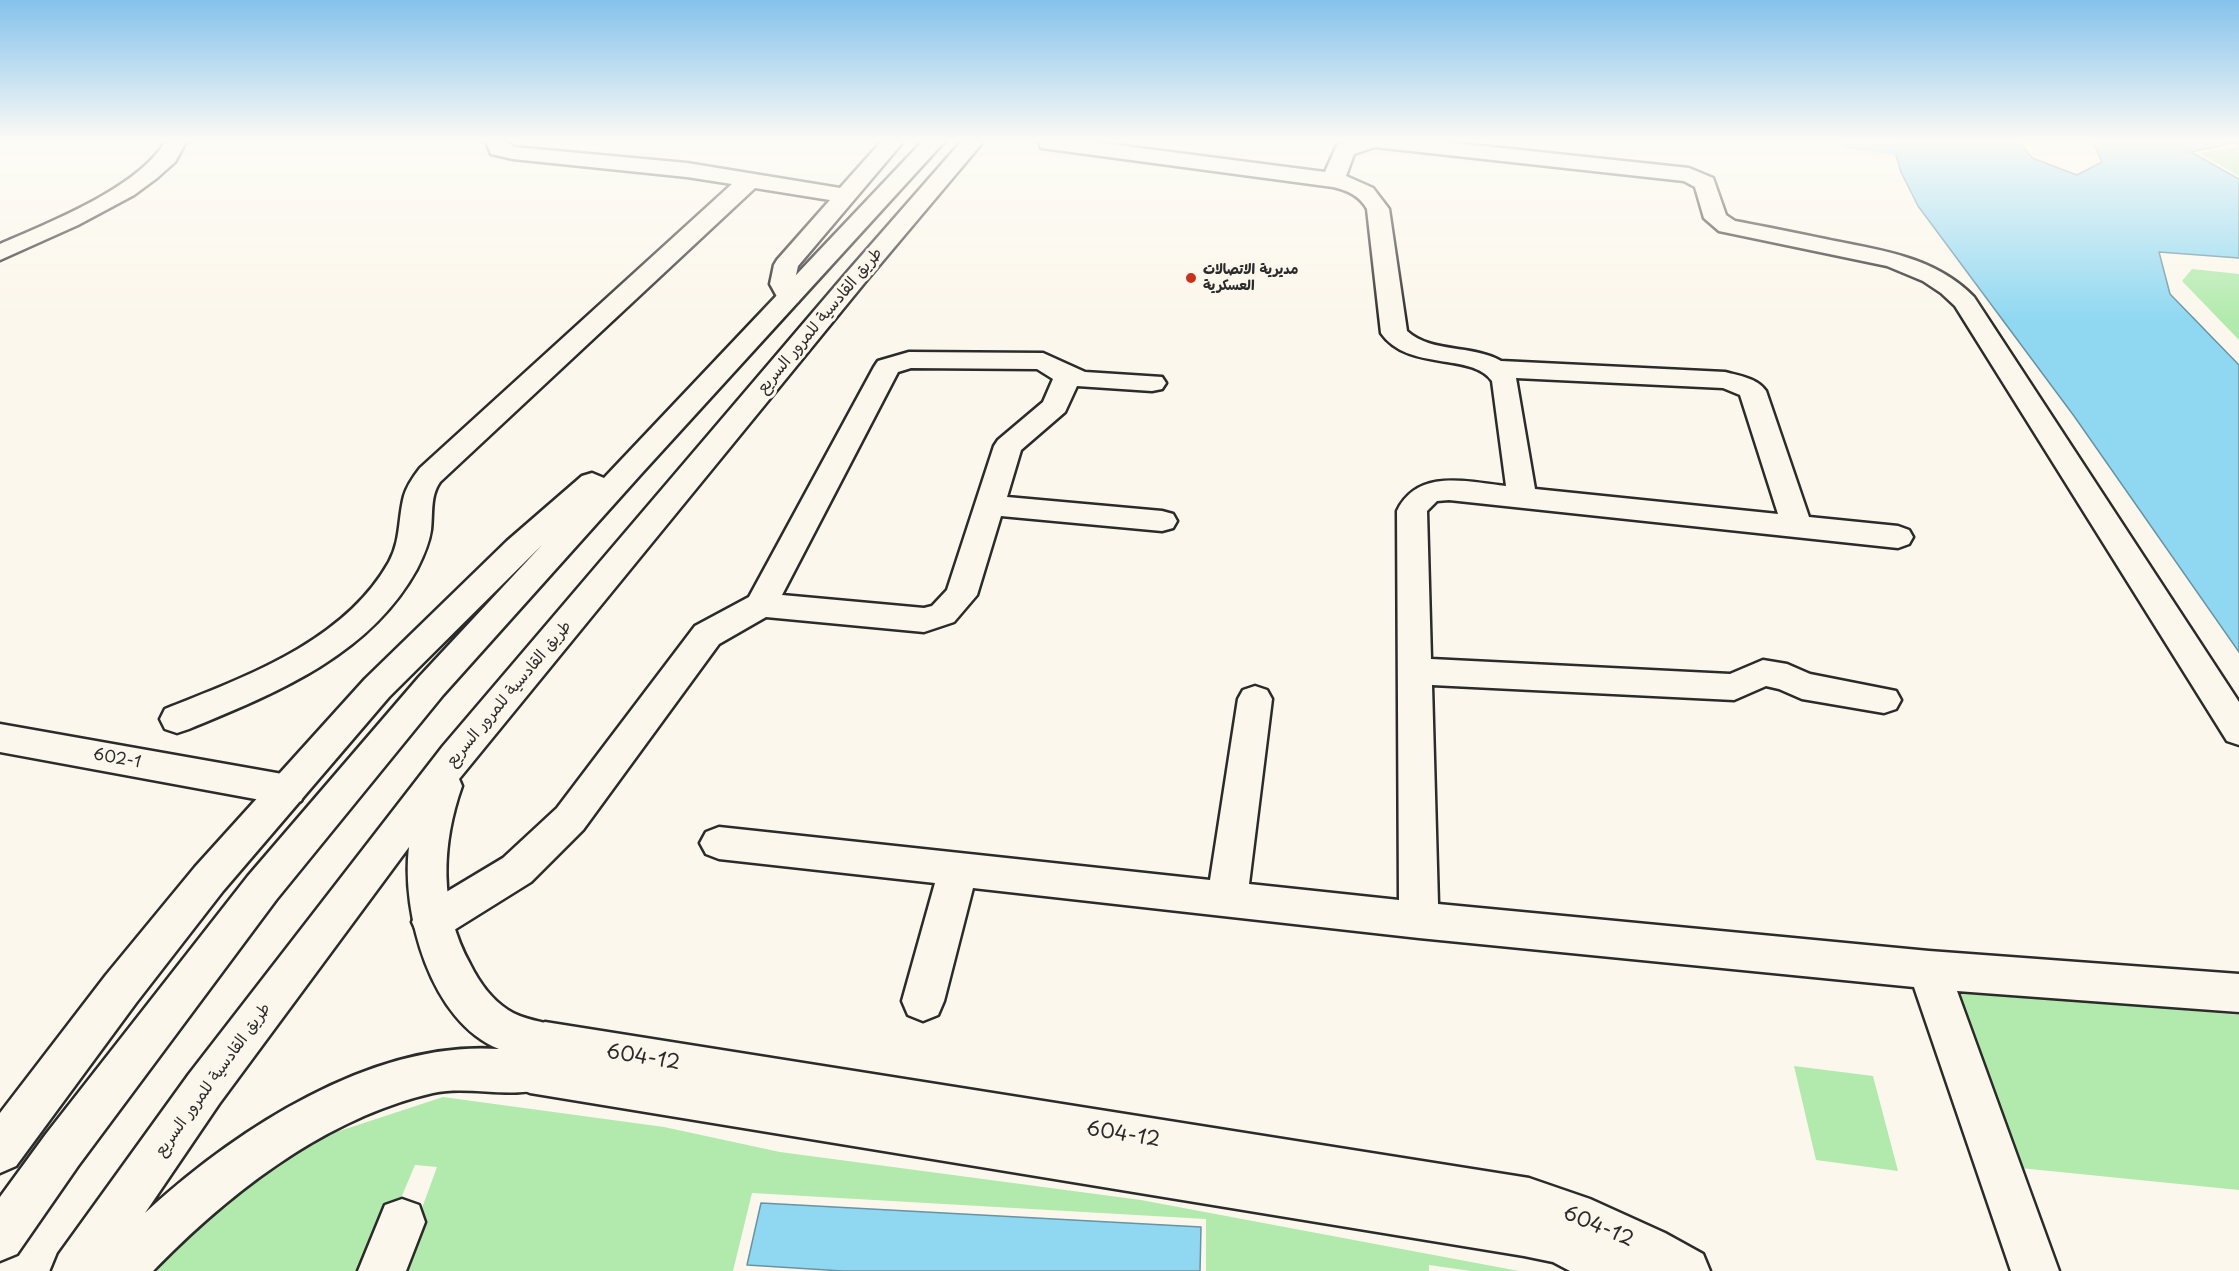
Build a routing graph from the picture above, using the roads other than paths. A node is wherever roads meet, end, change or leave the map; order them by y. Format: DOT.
graph roads {
  1 [pos="107,201"];
  2 [pos="727,201"];
  3 [pos="841,201"];
  4 [pos="879,201"];
  5 [pos="922,201"];
  6 [pos="1373,201"];
  7 [pos="1711,201"];
  8 [pos="0,253"];
  9 [pos="789,297"];
  10 [pos="1496,369"];
  11 [pos="1068,376"];
  12 [pos="1152,383"];
  13 [pos="632,466"];
  14 [pos="1522,498"];
  15 [pos="989,505"];
  16 [pos="1162,521"];
  17 [pos="1797,526"];
  18 [pos="1898,537"];
  19 [pos="761,605"];
  20 [pos="1415,671"];
  21 [pos="1255,699"];
  22 [pos="1884,700"];
  23 [pos="177,719"];
  24 [pos="2239,731"];
  25 [pos="0,738"];
  26 [pos="456,756"];
  27 [pos="288,790"];
  28 [pos="720,843"];
  29 [pos="958,870"];
  30 [pos="1227,899"];
  31 [pos="1419,920"];
  32 [pos="432,922"];
  33 [pos="1929,970"];
  34 [pos="2239,993"];
  35 [pos="923,1001"];
  36 [pos="538,1057"];
  37 [pos="0,1150"];
  38 [pos="402,1222"];
  39 [pos="0,1237"];
  40 [pos="76,1271"];
  41 [pos="119,1271"];
  42 [pos="382,1271"];
  43 [pos="1622,1271"];
  44 [pos="1686,1271"];
  45 [pos="2035,1271"];
  1 -- 8 [label="main road"];
  2 -- 23 [label="main road"];
  3 -- 9 [label="main road"];
  4 -- 9 [label="main road, طريق القادسية للمرور السريع"];
  5 -- 26 [label="main road, طريق القادسية للمرور السريع"];
  6 -- 10 [label="main road"];
  7 -- 24 [label="main road"];
  9 -- 13 [label="main road, طريق القادسية للمرور السريع"];
  10 -- 14 [label="main road"];
  10 -- 17 [label="main road"];
  11 -- 12 [label="main road"];
  11 -- 15 [label="main road"];
  11 -- 19 [label="main road"];
  13 -- 27 [label="main road"];
  13 -- 39 [label="main road, طريق القادسية للمرور السريع"];
  14 -- 17 [label="main road"];
  14 -- 20 [label="main road"];
  15 -- 16 [label="main road"];
  15 -- 19 [label="main road"];
  17 -- 18 [label="main road"];
  19 -- 32 [label="main road"];
  20 -- 22 [label="main road"];
  20 -- 31 [label="main road"];
  21 -- 30 [label="main road"];
  25 -- 27 [label="main road, 602-1"];
  26 -- 32 [label="main road"];
  26 -- 40 [label="main road, طريق القادسية للمرور السريع"];
  27 -- 37 [label="main road"];
  28 -- 29 [label="main road"];
  29 -- 30 [label="main road"];
  29 -- 35 [label="main road"];
  30 -- 31 [label="main road"];
  31 -- 33 [label="main road"];
  32 -- 36 [label="main road"];
  33 -- 34 [label="main road"];
  33 -- 45 [label="main road"];
  36 -- 41 [label="main road"];
  36 -- 43 [label="main road, 604-12"];
  36 -- 44 [label="main road, 604-12"];
  38 -- 42 [label="main road"];
}
